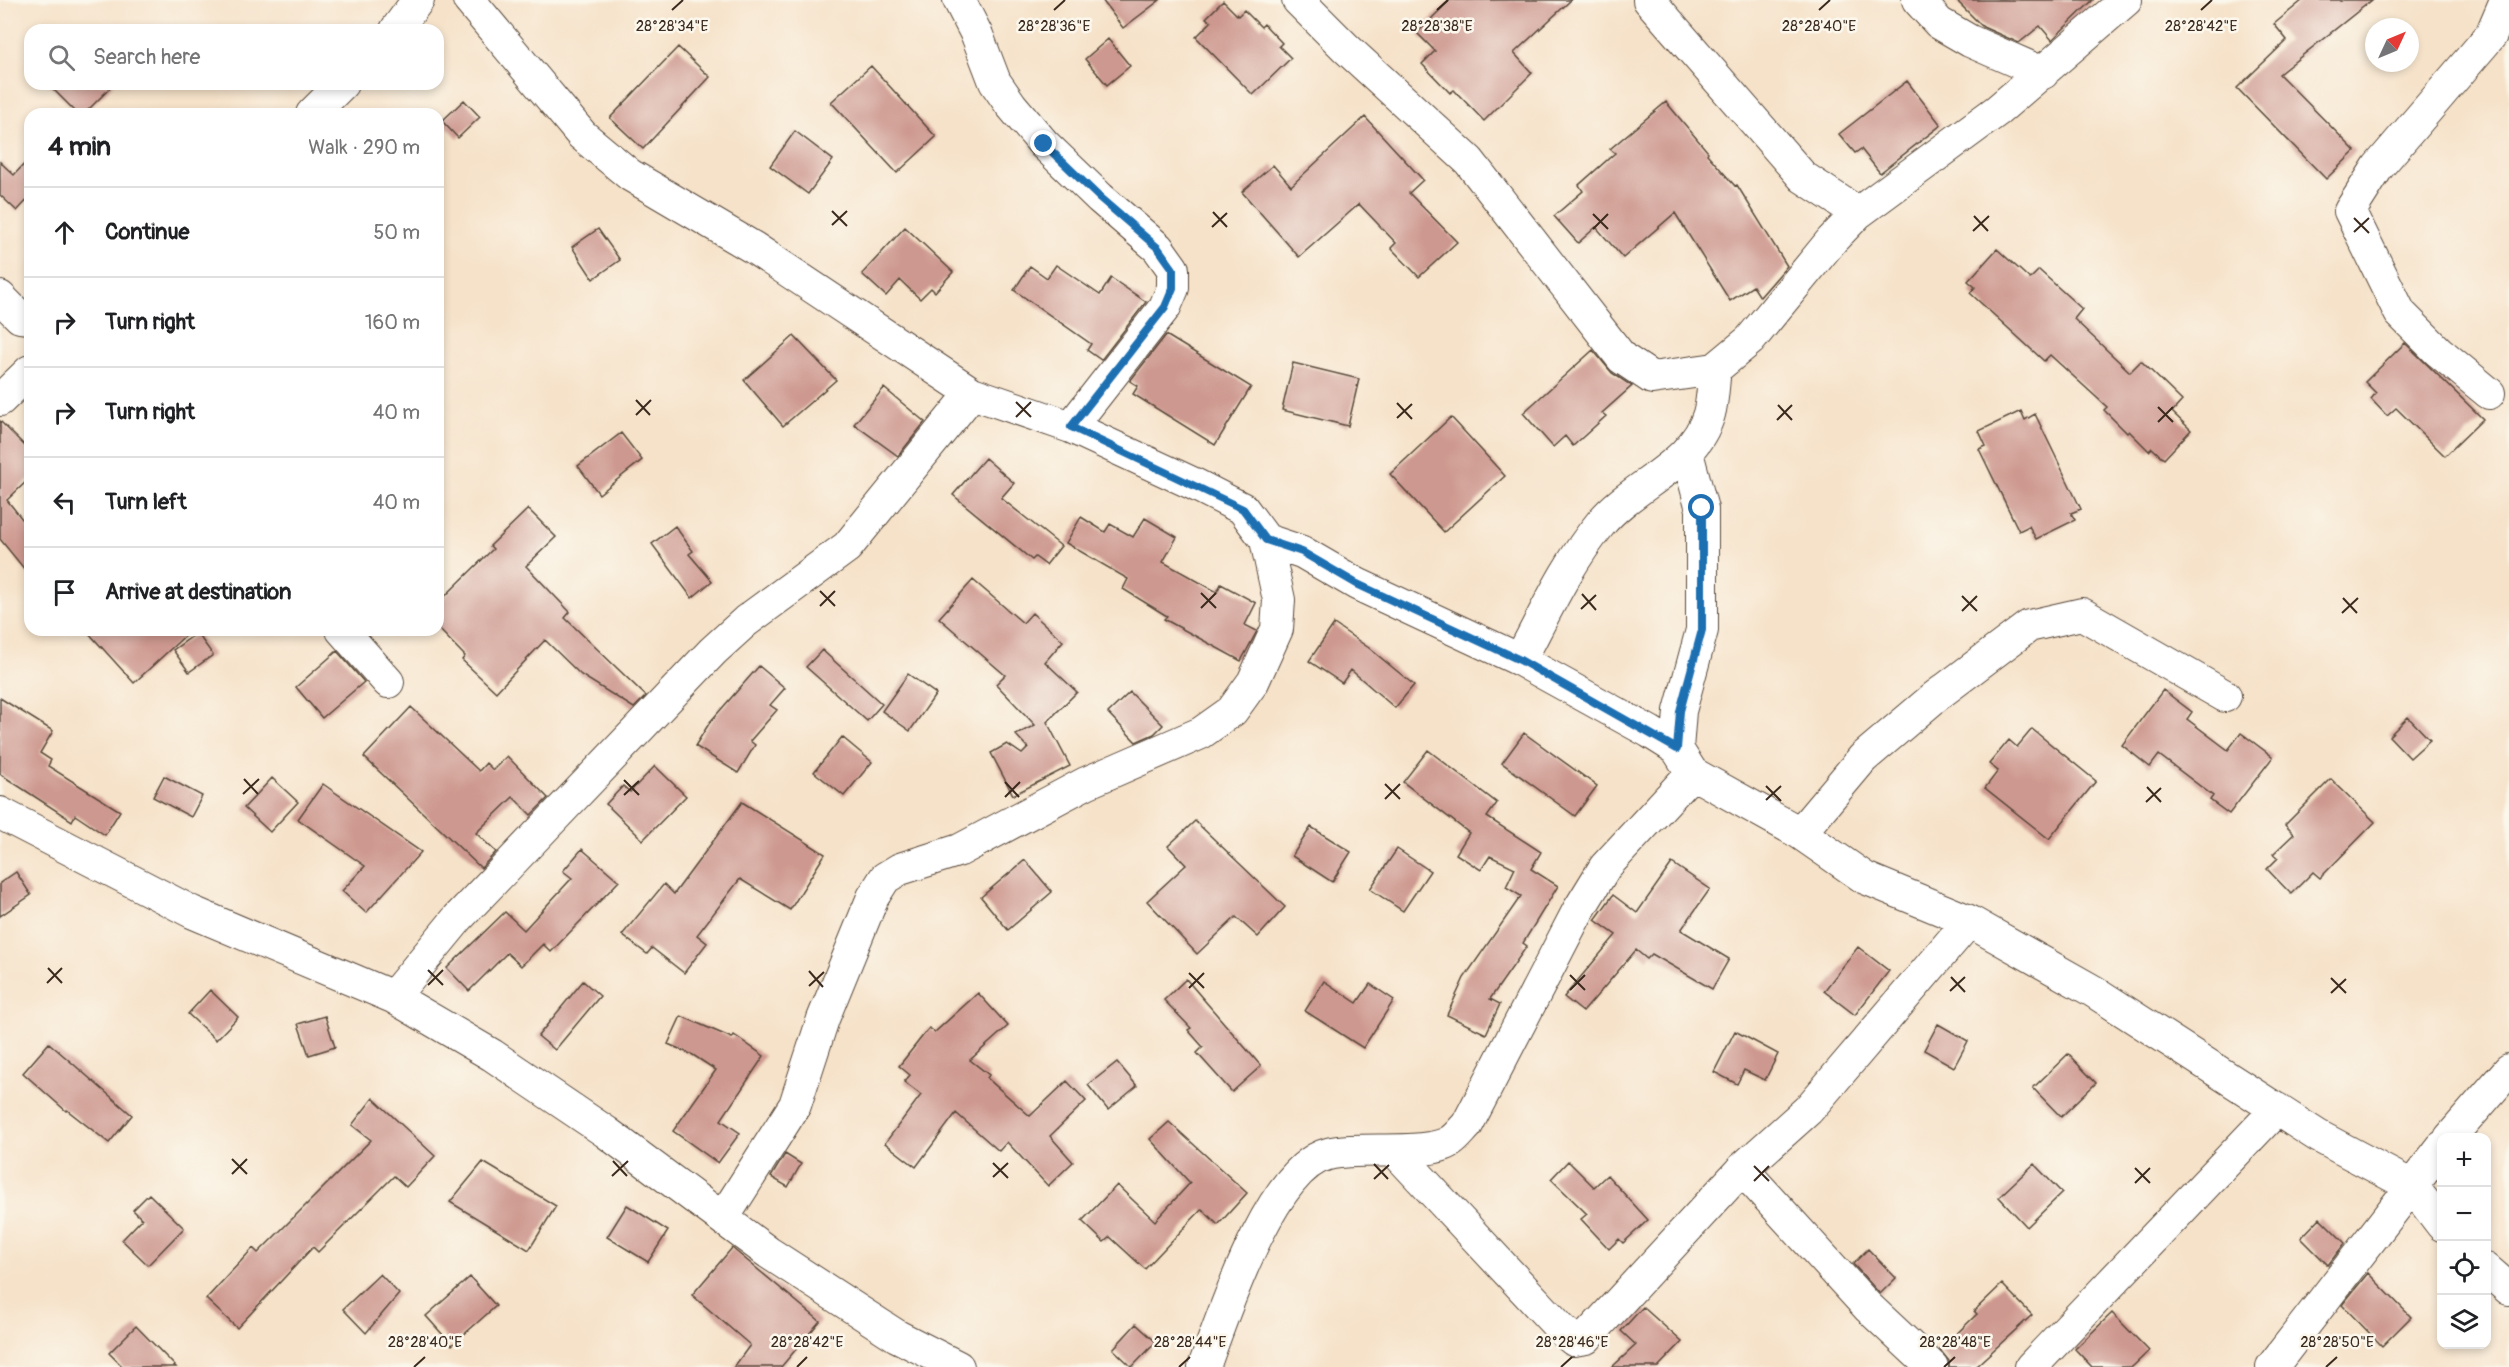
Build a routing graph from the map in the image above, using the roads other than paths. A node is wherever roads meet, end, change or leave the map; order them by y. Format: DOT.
graph roads {
  1 [pos="418,0"];
  2 [pos="469,0"];
  3 [pos="959,0"];
  4 [pos="1298,0"];
  5 [pos="1649,0"];
  6 [pos="1918,0"];
  7 [pos="2126,0"];
  8 [pos="2506,0"];
  9 [pos="400,24"];
  10 [pos="2043,73"];
  11 [pos="336,90"];
  12 [pos="318,108"];
  13 [pos="1858,213"];
  14 [pos="0,297"];
  15 [pos="24,317"];
  16 [pos="1715,369"];
  17 [pos="24,377"];
  18 [pos="972,393"];
  19 [pos="2489,393"];
  20 [pos="0,400"];
  21 [pos="1071,427"];
  22 [pos="1687,453"];
  23 [pos="1266,540"];
  24 [pos="347,636"];
  25 [pos="1520,660"];
  26 [pos="388,682"];
  27 [pos="2225,696"];
  28 [pos="1684,761"];
  29 [pos="0,813"];
  30 [pos="1800,833"];
  31 [pos="1969,921"];
  32 [pos="393,998"];
  33 [pos="2509,1070"];
  34 [pos="2277,1109"];
  35 [pos="2454,1133"];
  36 [pos="1395,1150"];
  37 [pos="2437,1154"];
  38 [pos="1742,1169"];
  39 [pos="2412,1186"];
  40 [pos="723,1218"];
  41 [pos="2437,1218"];
  42 [pos="2491,1273"];
  43 [pos="2509,1289"];
  44 [pos="897,1336"];
  45 [pos="911,1367"];
  46 [pos="958,1367"];
  47 [pos="1204,1367"];
  48 [pos="1932,1367"];
  49 [pos="2031,1367"];
  50 [pos="2272,1367"];
  1 -- 9 [label="street"];
  2 -- 18 [label="street"];
  3 -- 21 [label="street"];
  4 -- 16 [label="street"];
  5 -- 13 [label="street"];
  6 -- 10 [label="street"];
  7 -- 10 [label="street"];
  8 -- 19 [label="street"];
  10 -- 13 [label="street"];
  11 -- 12 [label="street"];
  13 -- 16 [label="street"];
  14 -- 15 [label="street"];
  16 -- 22 [label="street"];
  17 -- 20 [label="street"];
  18 -- 21 [label="street"];
  18 -- 32 [label="street"];
  21 -- 23 [label="street"];
  22 -- 25 [label="street"];
  22 -- 28 [label="street"];
  23 -- 25 [label="street"];
  23 -- 40 [label="street"];
  24 -- 26 [label="street"];
  25 -- 28 [label="street"];
  27 -- 30 [label="street"];
  28 -- 30 [label="street"];
  28 -- 36 [label="street"];
  29 -- 32 [label="street"];
  30 -- 31 [label="street"];
  31 -- 34 [label="street"];
  31 -- 38 [label="street"];
  32 -- 40 [label="street"];
  33 -- 35 [label="street"];
  34 -- 39 [label="street"];
  34 -- 49 [label="street"];
  36 -- 38 [label="street"];
  36 -- 47 [label="street"];
  37 -- 39 [label="street"];
  38 -- 48 [label="street"];
  39 -- 41 [label="street"];
  39 -- 50 [label="street"];
  40 -- 44 [label="street"];
  42 -- 43 [label="street"];
  44 -- 45 [label="street"];
  44 -- 46 [label="street"];
}
